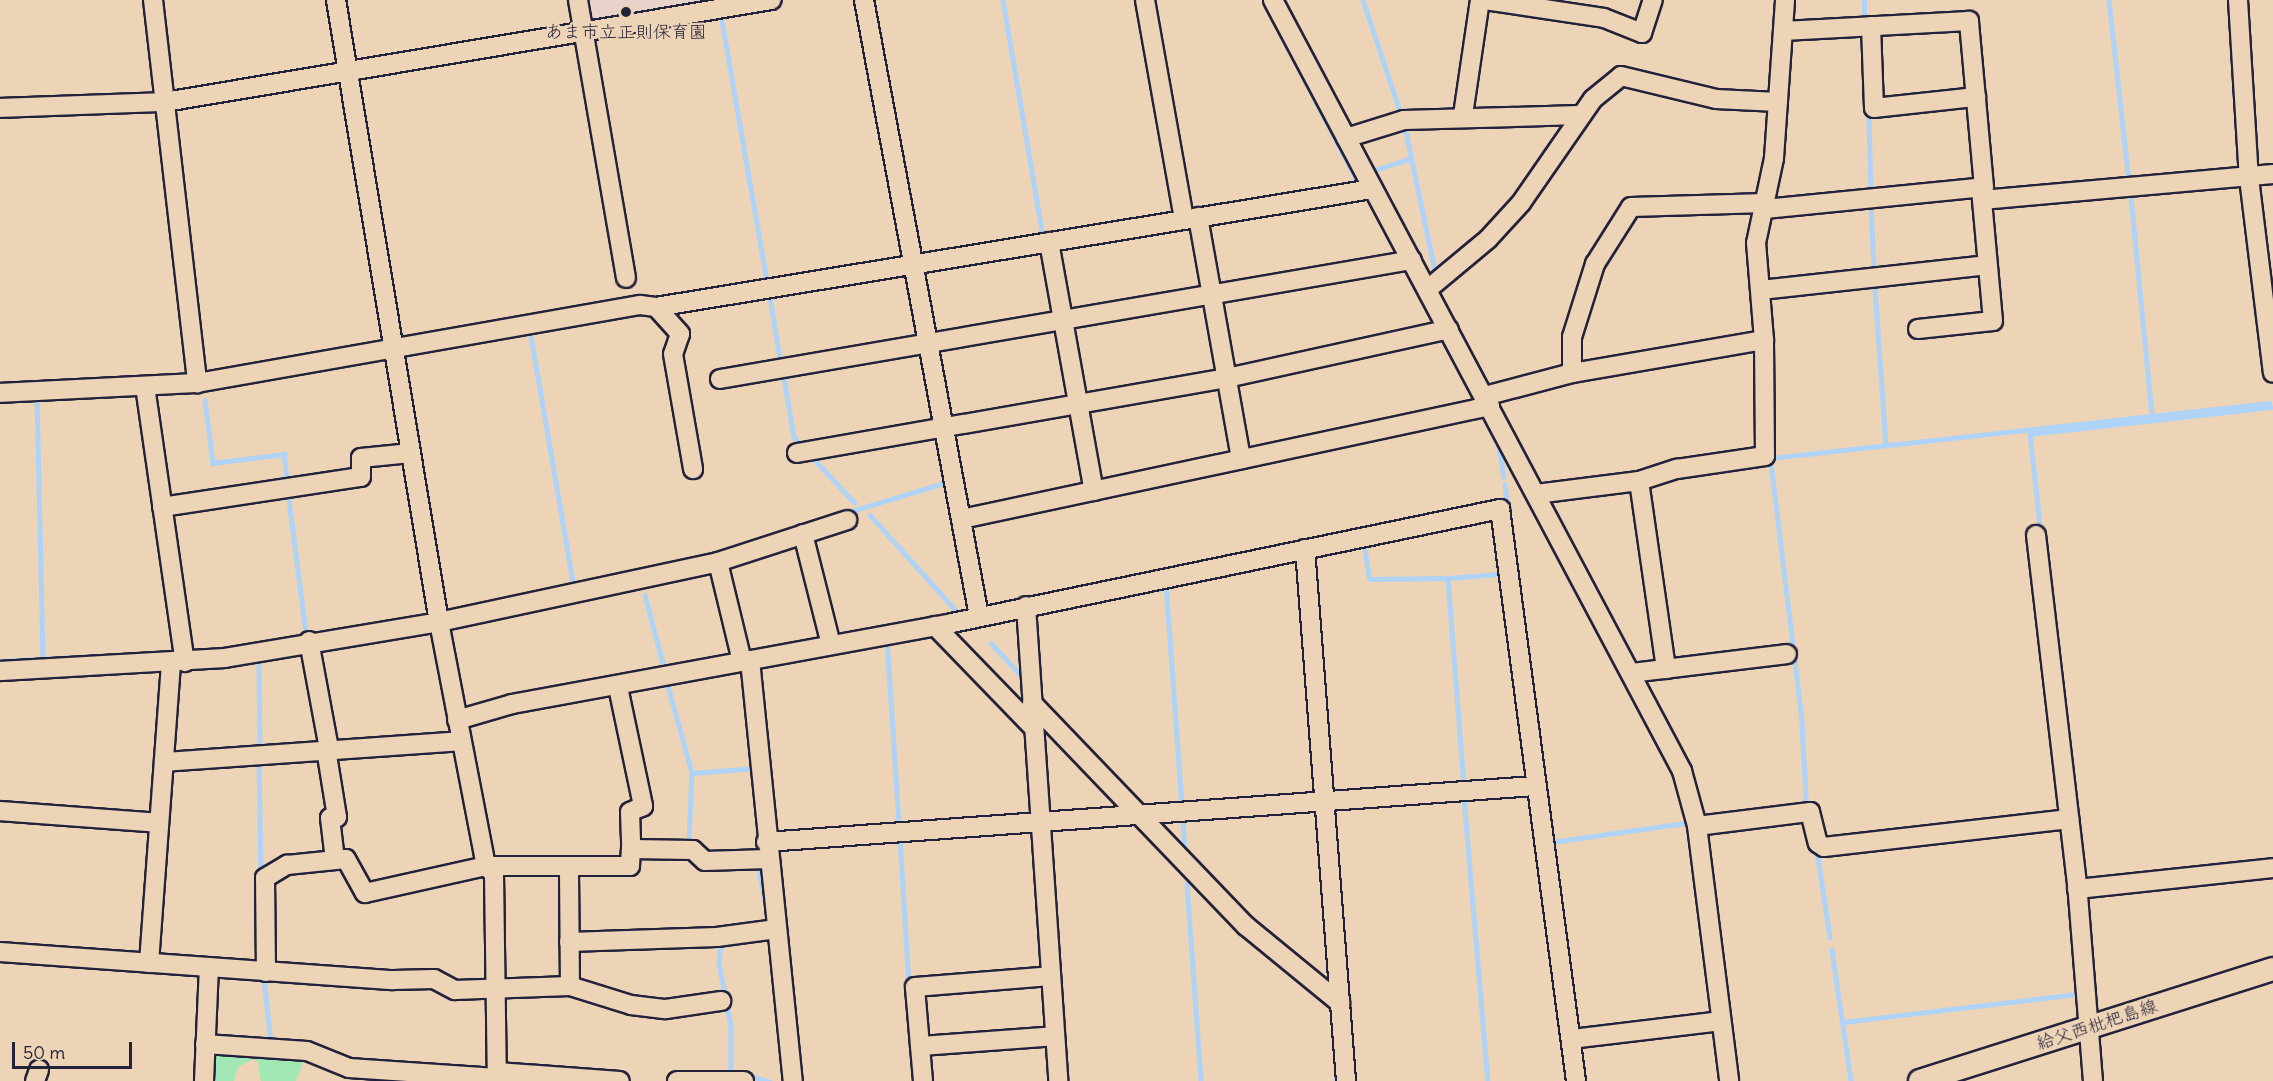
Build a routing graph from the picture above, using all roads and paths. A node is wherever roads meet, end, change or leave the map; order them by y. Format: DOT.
graph roads {
  1 [pos="153,0"];
  2 [pos="336,0"];
  3 [pos="578,0"];
  4 [pos="771,0"];
  5 [pos="864,0"];
  6 [pos="1145,0"];
  7 [pos="1273,0"];
  8 [pos="1480,0"];
  9 [pos="1485,0"];
  10 [pos="1653,0"];
  11 [pos="1785,0"];
  12 [pos="2238,0"];
  13 [pos="1871,26"];
  14 [pos="1783,31"];
  15 [pos="584,32"];
  16 [pos="348,72"];
  17 [pos="1976,97"];
  18 [pos="165,102"];
  19 [pos="1778,102"];
  20 [pos="0,108"];
  21 [pos="1463,115"];
  22 [pos="1579,115"];
  23 [pos="1346,138"];
  24 [pos="2273,174"];
  25 [pos="2249,178"];
  26 [pos="1372,189"];
  27 [pos="1981,194"];
  28 [pos="1766,206"];
  29 [pos="1191,219"];
  30 [pos="1049,242"];
  31 [pos="1412,260"];
  32 [pos="912,265"];
  33 [pos="1986,265"];
  34 [pos="626,278"];
  35 [pos="1428,289"];
  36 [pos="1761,290"];
  37 [pos="1212,297"];
  38 [pos="656,307"];
  39 [pos="1064,323"];
  40 [pos="1449,329"];
  41 [pos="1918,329"];
  42 [pos="1764,340"];
  43 [pos="927,346"];
  44 [pos="394,350"];
  45 [pos="1572,373"];
  46 [pos="2273,373"];
  47 [pos="1227,378"];
  48 [pos="720,379"];
  49 [pos="197,382"];
  50 [pos="145,386"];
  51 [pos="0,393"];
  52 [pos="1487,401"];
  53 [pos="1078,405"];
  54 [pos="942,430"];
  55 [pos="411,453"];
  56 [pos="797,453"];
  57 [pos="1241,459"];
  58 [pos="693,469"];
  59 [pos="1639,481"];
  60 [pos="1094,491"];
  61 [pos="1536,494"];
  62 [pos="162,507"];
  63 [pos="962,519"];
  64 [pos="847,520"];
  65 [pos="803,534"];
  66 [pos="2036,535"];
  67 [pos="1305,549"];
  68 [pos="718,562"];
  69 [pos="1026,606"];
  70 [pos="979,616"];
  71 [pos="439,622"];
  72 [pos="935,626"];
  73 [pos="309,641"];
  74 [pos="831,645"];
  75 [pos="1787,654"];
  76 [pos="746,661"];
  77 [pos="178,663"];
  78 [pos="1666,669"];
  79 [pos="0,670"];
  80 [pos="1631,673"];
  81 [pos="618,687"];
  82 [pos="1032,703"];
  83 [pos="457,720"];
  84 [pos="1034,728"];
  85 [pos="461,741"];
  86 [pos="327,749"];
  87 [pos="164,762"];
  88 [pos="1534,786"];
  89 [pos="1324,802"];
  90 [pos="0,811"];
  91 [pos="1139,815"];
  92 [pos="2069,819"];
  93 [pos="1040,822"];
  94 [pos="159,823"];
  95 [pos="1697,826"];
  96 [pos="631,849"];
  97 [pos="767,850"];
  98 [pos="335,860"];
  99 [pos="486,866"];
  100 [pos="2273,868"];
  101 [pos="569,869"];
  102 [pos="2077,890"];
  103 [pos="776,928"];
  104 [pos="569,942"];
  105 [pos="0,952"];
  106 [pos="149,963"];
  107 [pos="209,967"];
  108 [pos="2273,969"];
  109 [pos="266,972"];
  110 [pos="1051,975"];
  111 [pos="570,986"];
  112 [pos="495,990"];
  113 [pos="721,1001"];
  114 [pos="1340,1002"];
  115 [pos="1721,1021"];
  116 [pos="2088,1027"];
  117 [pos="1055,1036"];
  118 [pos="1571,1039"];
  119 [pos="205,1044"];
  120 [pos="920,1046"];
  121 [pos="497,1077"];
  122 [pos="204,1081"];
  123 [pos="620,1081"];
  124 [pos="677,1081"];
  125 [pos="744,1081"];
  126 [pos="793,1081"];
  127 [pos="923,1081"];
  128 [pos="1058,1081"];
  129 [pos="1346,1081"];
  130 [pos="1576,1081"];
  131 [pos="1728,1081"];
  132 [pos="1920,1081"];
  133 [pos="2093,1081"];
  1 -- 18 [label="street"];
  2 -- 16 [label="street"];
  3 -- 15 [label="street"];
  4 -- 15 [label="street"];
  5 -- 32 [label="street"];
  6 -- 29 [label="street"];
  7 -- 23 [label="street"];
  8 -- 21 [label="street"];
  9 -- 10 [label="street"];
  11 -- 14 [label="street"];
  12 -- 25 [label="street"];
  13 -- 14 [label="street"];
  13 -- 17 [label="street"];
  13 -- 17 [label="street"];
  14 -- 19 [label="street"];
  15 -- 16 [label="street"];
  15 -- 34 [label="street"];
  16 -- 18 [label="street"];
  16 -- 44 [label="street"];
  17 -- 27 [label="street"];
  18 -- 20 [label="street"];
  18 -- 49 [label="street"];
  19 -- 22 [label="street"];
  19 -- 28 [label="street"];
  21 -- 22 [label="street"];
  21 -- 23 [label="street"];
  22 -- 35 [label="street"];
  23 -- 26 [label="street"];
  24 -- 25 [label="street"];
  25 -- 27 [label="street"];
  25 -- 46 [label="street"];
  26 -- 29 [label="street"];
  26 -- 31 [label="street"];
  27 -- 28 [label="street"];
  27 -- 33 [label="street"];
  28 -- 36 [label="street"];
  28 -- 45 [label="street"];
  29 -- 30 [label="street"];
  29 -- 37 [label="street"];
  30 -- 32 [label="street"];
  30 -- 39 [label="street"];
  31 -- 35 [label="street"];
  31 -- 37 [label="street"];
  32 -- 38 [label="street"];
  32 -- 43 [label="street"];
  33 -- 36 [label="street"];
  33 -- 41 [label="street"];
  35 -- 40 [label="street"];
  36 -- 42 [label="street"];
  37 -- 39 [label="street"];
  37 -- 47 [label="street"];
  38 -- 44 [label="street"];
  38 -- 58 [label="street"];
  39 -- 43 [label="street"];
  39 -- 53 [label="street"];
  40 -- 47 [label="street"];
  40 -- 52 [label="street"];
  42 -- 45 [label="street"];
  42 -- 59 [label="street"];
  43 -- 48 [label="street"];
  43 -- 54 [label="street"];
  44 -- 49 [label="street"];
  44 -- 55 [label="street"];
  45 -- 52 [label="street"];
  47 -- 53 [label="street"];
  47 -- 57 [label="street"];
  49 -- 50 [label="street"];
  50 -- 51 [label="street"];
  50 -- 62 [label="street"];
  52 -- 57 [label="street"];
  52 -- 61 [label="street"];
  53 -- 54 [label="street"];
  53 -- 60 [label="street"];
  54 -- 56 [label="street"];
  54 -- 63 [label="street"];
  55 -- 62 [label="street"];
  55 -- 71 [label="street"];
  57 -- 60 [label="street"];
  59 -- 61 [label="street"];
  59 -- 78 [label="street"];
  60 -- 63 [label="street"];
  61 -- 80 [label="street"];
  62 -- 77 [label="street"];
  63 -- 70 [label="street"];
  64 -- 65 [label="street"];
  65 -- 68 [label="street"];
  65 -- 74 [label="street"];
  66 -- 92 [label="street"];
  67 -- 69 [label="street"];
  67 -- 88 [label="street"];
  67 -- 89 [label="street"];
  68 -- 71 [label="street"];
  68 -- 76 [label="street"];
  69 -- 70 [label="street"];
  69 -- 82 [label="street"];
  70 -- 72 [label="street"];
  71 -- 73 [label="street"];
  71 -- 83 [label="street"];
  72 -- 74 [label="street"];
  72 -- 84 [label="street"];
  73 -- 77 [label="street"];
  73 -- 86 [label="street"];
  74 -- 76 [label="street"];
  75 -- 78 [label="street"];
  76 -- 81 [label="street"];
  76 -- 97 [label="street"];
  77 -- 79 [label="street"];
  77 -- 87 [label="street"];
  78 -- 80 [label="street"];
  80 -- 95 [label="street"];
  81 -- 83 [label="street"];
  81 -- 96 [label="street"];
  82 -- 84 [label="street"];
  82 -- 91 [label="street"];
  83 -- 85 [label="street"];
  84 -- 93 [label="street"];
  85 -- 86 [label="street"];
  85 -- 99 [label="street"];
  86 -- 87 [label="street"];
  86 -- 98 [label="street"];
  87 -- 94 [label="street"];
  88 -- 89 [label="street"];
  88 -- 118 [label="street"];
  89 -- 91 [label="street"];
  89 -- 114 [label="street"];
  90 -- 94 [label="street"];
  91 -- 93 [label="street"];
  91 -- 114 [label="street"];
  92 -- 95 [label="street"];
  92 -- 102 [label="street"];
  93 -- 97 [label="street"];
  93 -- 110 [label="street"];
  94 -- 106 [label="street"];
  95 -- 115 [label="street"];
  96 -- 97 [label="street"];
  96 -- 101 [label="street"];
  97 -- 103 [label="street"];
  98 -- 99 [label="street"];
  98 -- 109 [label="street"];
  99 -- 101 [label="street"];
  99 -- 112 [label="street"];
  100 -- 102 [label="street"];
  101 -- 104 [label="street"];
  102 -- 116 [label="street"];
  103 -- 104 [label="street"];
  103 -- 126 [label="street"];
  104 -- 111 [label="street"];
  105 -- 106 [label="street"];
  106 -- 107 [label="street"];
  107 -- 109 [label="street"];
  107 -- 119 [label="street"];
  108 -- 116 [label="main road, 給父西枇杷島線"];
  109 -- 112 [label="street"];
  110 -- 117 [label="street"];
  110 -- 120 [label="street"];
  111 -- 112 [label="street"];
  111 -- 113 [label="street"];
  112 -- 121 [label="street"];
  114 -- 129 [label="street"];
  115 -- 118 [label="street"];
  115 -- 131 [label="street"];
  116 -- 132 [label="main road, 給父西枇杷島線"];
  116 -- 133 [label="street"];
  117 -- 120 [label="street"];
  117 -- 128 [label="street"];
  118 -- 130 [label="street"];
  119 -- 121 [label="street"];
  119 -- 122 [label="street"];
  120 -- 127 [label="street"];
  121 -- 123 [label="street"];
  124 -- 125 [label="street"];
}
